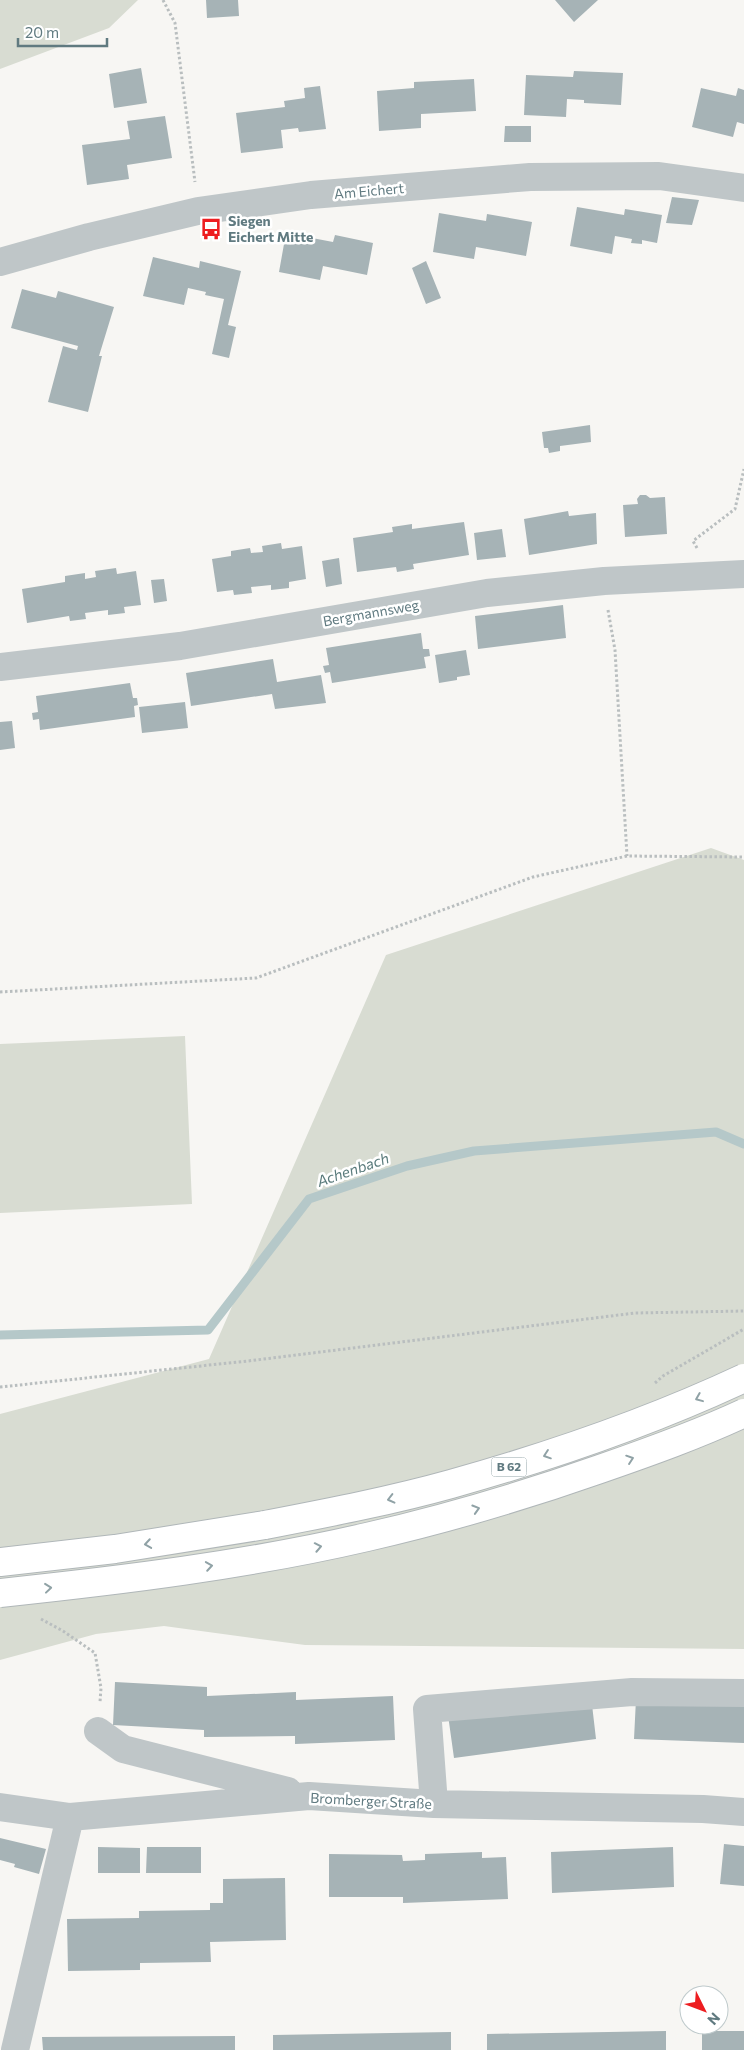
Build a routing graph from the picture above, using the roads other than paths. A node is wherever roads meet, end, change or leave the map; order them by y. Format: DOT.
graph roads {
  1 [pos="744,188"];
  2 [pos="0,262"];
  3 [pos="744,574"];
  4 [pos="0,667"];
  5 [pos="744,1378"];
  6 [pos="744,1413"];
  7 [pos="0,1562"];
  8 [pos="0,1593"];
  9 [pos="744,1693"];
  10 [pos="98,1730"];
  11 [pos="309,1796"];
  12 [pos="434,1804"];
  13 [pos="0,1807"];
  14 [pos="744,1812"];
  15 [pos="70,1817"];
  16 [pos="15,2050"];
  1 -- 2 [label="street, Am Eichert"];
  3 -- 4 [label="street, Bergmannsweg"];
  5 -- 7 [label="highway, B 62, one-way, bridge"];
  8 -- 6 [label="highway, B 62, one-way, bridge"];
  9 -- 12 [label="street"];
  10 -- 11 [label="street"];
  11 -- 12 [label="street, Bromberger Straße"];
  11 -- 15 [label="street, Bromberger Straße"];
  12 -- 14 [label="street, Bromberger Straße"];
  13 -- 15 [label="street, Bromberger Straße"];
  15 -- 16 [label="street"];
}
